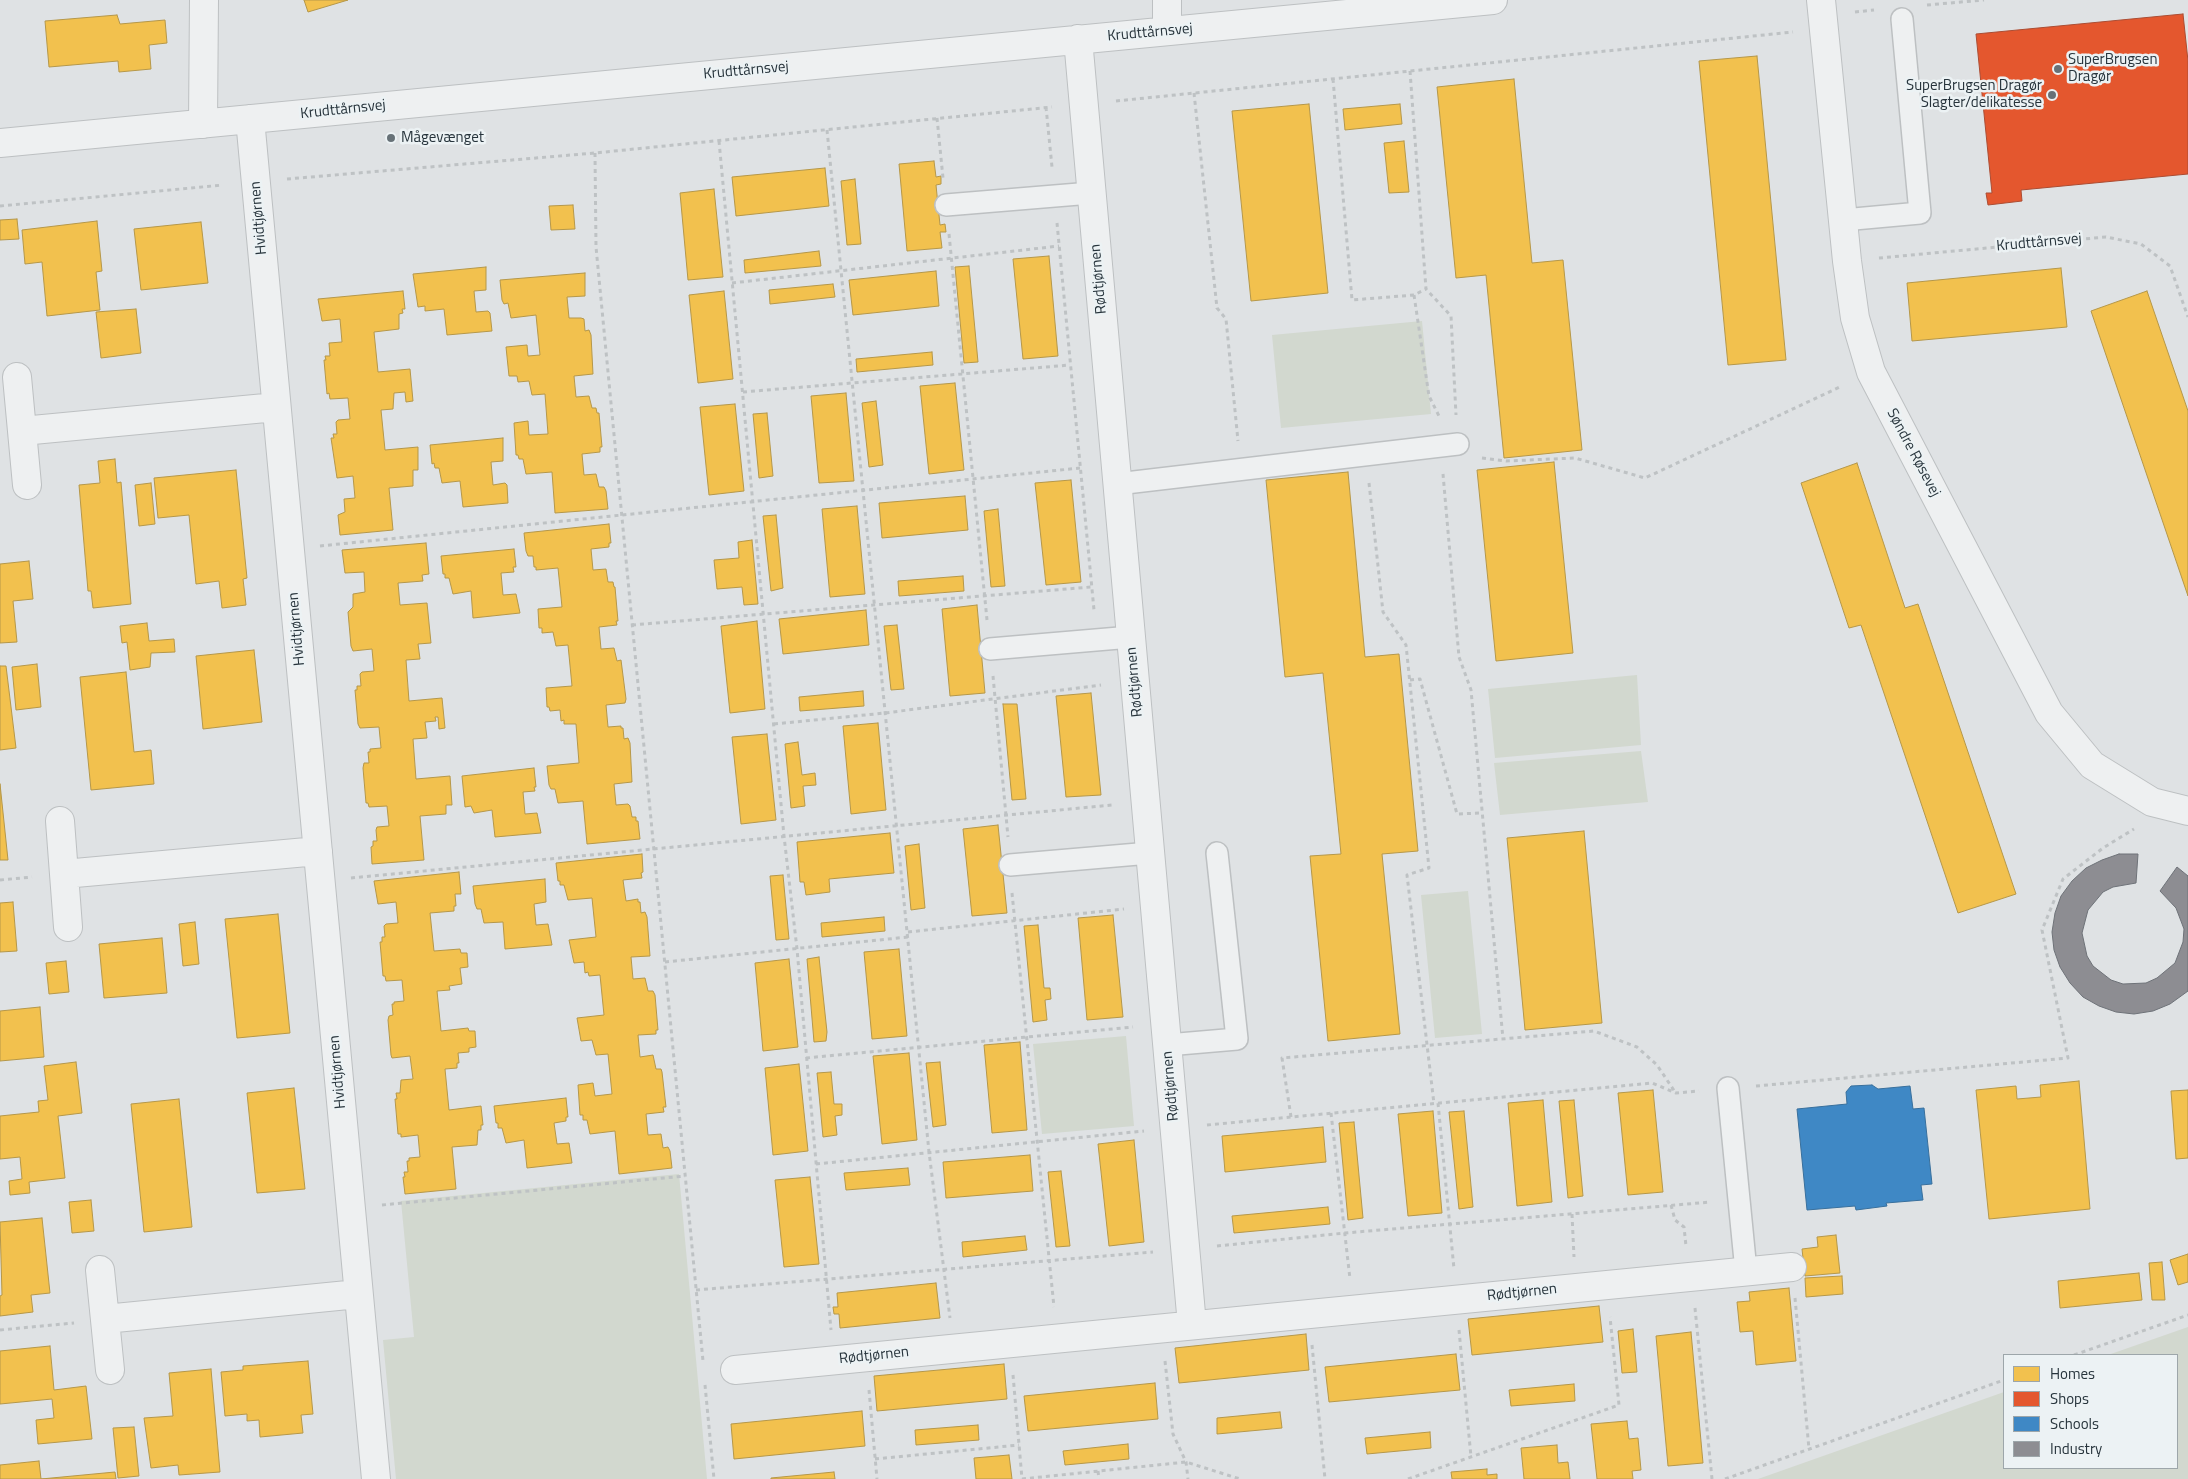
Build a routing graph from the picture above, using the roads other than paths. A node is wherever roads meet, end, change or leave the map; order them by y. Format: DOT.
graph roads {
  1 [pos="204,0"];
  2 [pos="1167,0"];
  3 [pos="1493,0"];
  4 [pos="1821,0"];
  5 [pos="1910,13"];
  6 [pos="1167,31"];
  7 [pos="1078,39"];
  8 [pos="250,119"];
  9 [pos="203,124"];
  10 [pos="0,143"];
  11 [pos="1091,193"];
  12 [pos="946,205"];
  13 [pos="1843,220"];
  14 [pos="17,377"];
  15 [pos="276,407"];
  16 [pos="22,431"];
  17 [pos="1453,448"];
  18 [pos="1116,474"];
  19 [pos="26,485"];
  20 [pos="1130,637"];
  21 [pos="990,649"];
  22 [pos="2188,811"];
  23 [pos="60,822"];
  24 [pos="318,851"];
  25 [pos="1218,852"];
  26 [pos="1150,853"];
  27 [pos="1010,865"];
  28 [pos="64,874"];
  29 [pos="68,927"];
  30 [pos="1167,1045"];
  31 [pos="1728,1088"];
  32 [pos="1792,1267"];
  33 [pos="100,1270"];
  34 [pos="1746,1271"];
  35 [pos="358,1294"];
  36 [pos="105,1320"];
  37 [pos="1192,1325"];
  38 [pos="110,1370"];
  39 [pos="735,1370"];
  40 [pos="376,1479"];
  1 -- 9 [label="street"];
  2 -- 6 [label="street"];
  3 -- 6 [label="street, Krudttårnsvej"];
  4 -- 13 [label="street, Søndre Røsevej"];
  5 -- 13 [label="lane"];
  6 -- 7 [label="street, Krudttårnsvej"];
  7 -- 8 [label="street, Krudttårnsvej"];
  7 -- 11 [label="street, Rødtjørnen"];
  8 -- 9 [label="street, Krudttårnsvej"];
  8 -- 15 [label="street, Hvidtjørnen"];
  9 -- 10 [label="street, Krudttårnsvej"];
  11 -- 12 [label="lane"];
  11 -- 18 [label="street, Rødtjørnen"];
  13 -- 22 [label="street, Søndre Røsevej"];
  14 -- 16 [label="street"];
  15 -- 16 [label="street"];
  15 -- 24 [label="street, Hvidtjørnen"];
  16 -- 19 [label="street"];
  17 -- 18 [label="lane"];
  18 -- 20 [label="street, Rødtjørnen"];
  20 -- 21 [label="lane"];
  20 -- 26 [label="street, Rødtjørnen"];
  23 -- 28 [label="street"];
  24 -- 28 [label="street"];
  24 -- 35 [label="street, Hvidtjørnen"];
  25 -- 30 [label="lane"];
  26 -- 27 [label="lane"];
  26 -- 30 [label="street, Rødtjørnen"];
  28 -- 29 [label="street"];
  30 -- 37 [label="street, Rødtjørnen"];
  31 -- 34 [label="lane"];
  32 -- 34 [label="street, Rødtjørnen"];
  33 -- 36 [label="street"];
  34 -- 37 [label="street, Rødtjørnen"];
  35 -- 36 [label="street"];
  35 -- 40 [label="street, Hvidtjørnen"];
  36 -- 38 [label="street"];
  37 -- 39 [label="street, Rødtjørnen"];
}
